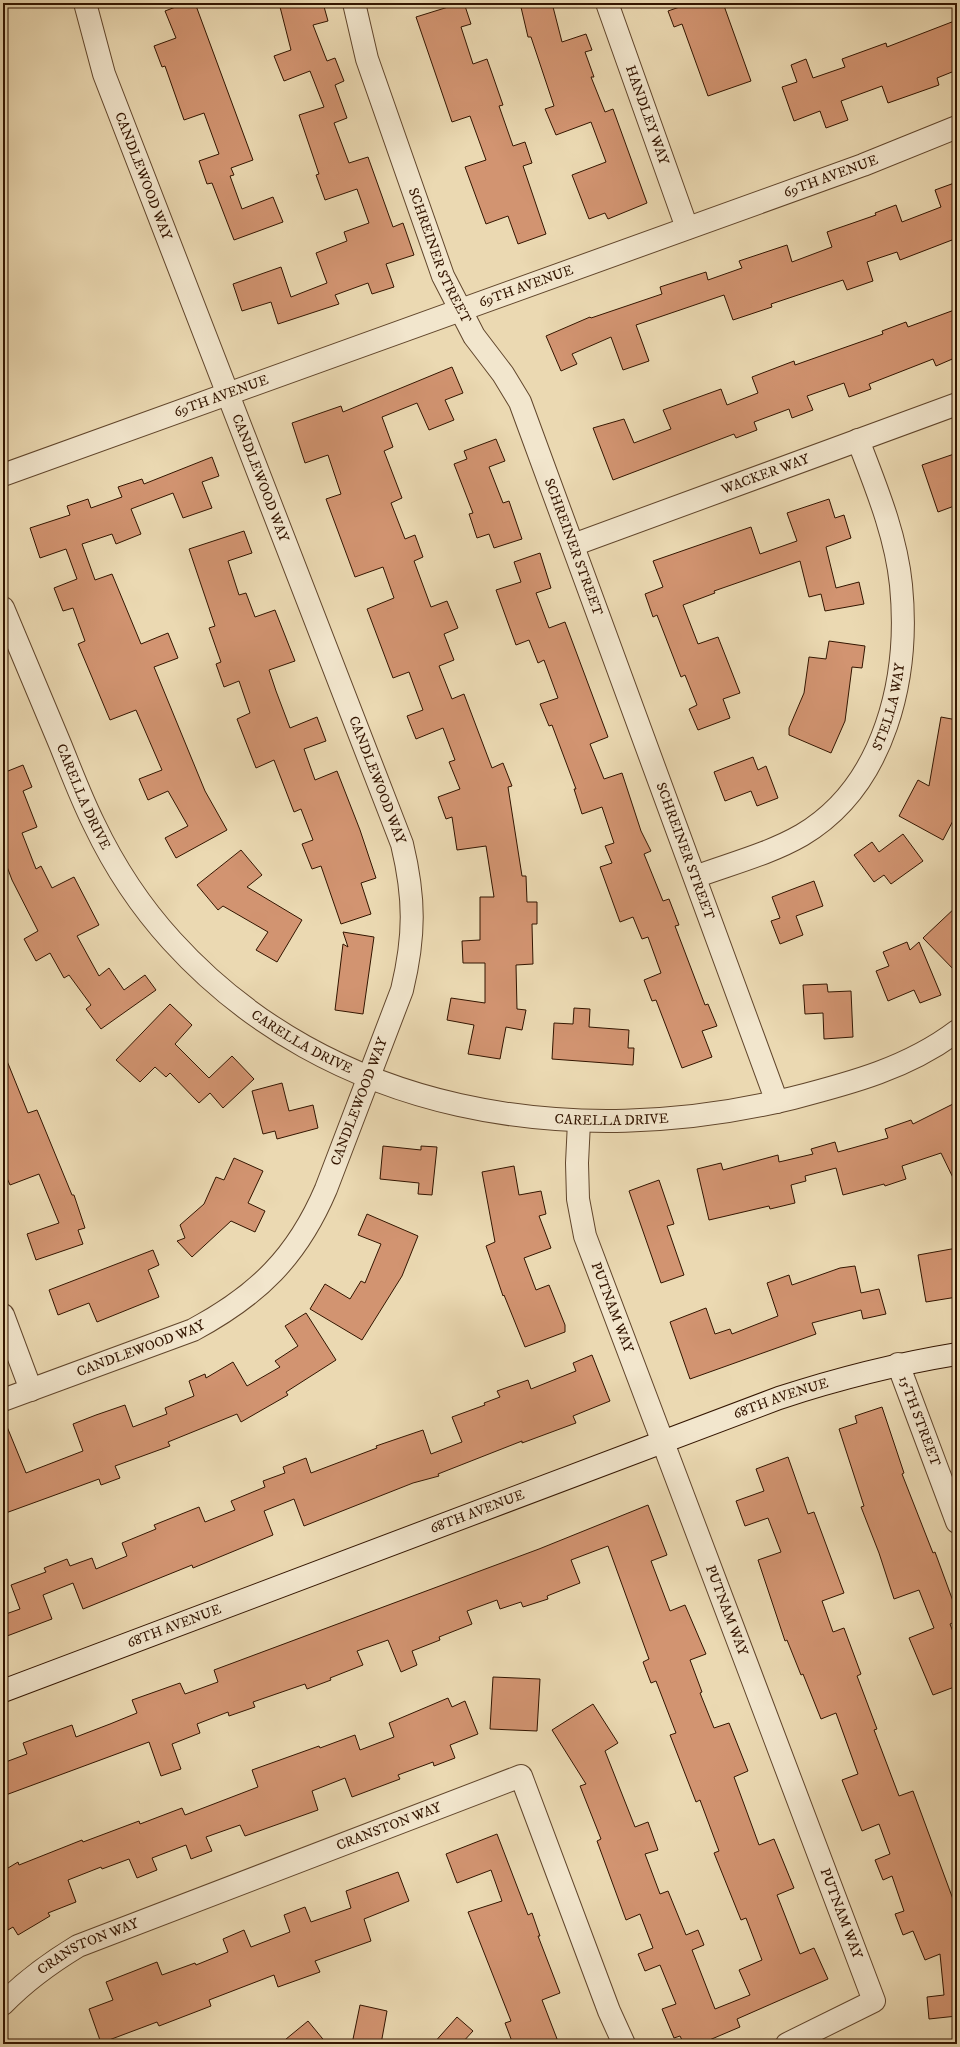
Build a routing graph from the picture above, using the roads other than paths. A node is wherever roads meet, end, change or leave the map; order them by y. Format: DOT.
graph roads {
  1 [pos="85,3"];
  2 [pos="354,3"];
  3 [pos="607,3"];
  4 [pos="957,127"];
  5 [pos="687,228"];
  6 [pos="460,311"];
  7 [pos="228,394"];
  8 [pos="957,404"];
  9 [pos="858,440"];
  10 [pos="3,475"];
  11 [pos="574,545"];
  12 [pos="3,608"];
  13 [pos="695,877"];
  14 [pos="957,1031"];
  15 [pos="369,1077"];
  16 [pos="778,1102"];
  17 [pos="579,1122"];
  18 [pos="3,1315"];
  19 [pos="957,1354"];
  20 [pos="898,1364"];
  21 [pos="32,1390"];
  22 [pos="3,1400"];
  23 [pos="662,1442"];
  24 [pos="957,1522"];
  25 [pos="3,1691"];
  26 [pos="3,2004"];
  27 [pos="624,2044"];
  28 [pos="787,2044"];
  1 -- 7 [label="street, CANDLEWOOD WAY"];
  2 -- 6 [label="street, SCHREINER STREET"];
  3 -- 5 [label="street, HANDLEY WAY"];
  4 -- 5 [label="street, 69TH AVENUE"];
  5 -- 6 [label="street, 69TH AVENUE"];
  6 -- 7 [label="street, 69TH AVENUE"];
  6 -- 11 [label="street, SCHREINER STREET"];
  7 -- 10 [label="street, 69TH AVENUE"];
  7 -- 15 [label="street, CANDLEWOOD WAY"];
  8 -- 9 [label="street, WACKER WAY"];
  9 -- 11 [label="street, WACKER WAY"];
  9 -- 13 [label="street, STELLA WAY"];
  11 -- 13 [label="street, SCHREINER STREET"];
  12 -- 15 [label="street, CARELLA DRIVE"];
  13 -- 16 [label="street, SCHREINER STREET"];
  14 -- 16 [label="street, CARELLA DRIVE"];
  15 -- 17 [label="street, CARELLA DRIVE"];
  15 -- 21 [label="street, CANDLEWOOD WAY"];
  16 -- 17 [label="street, CARELLA DRIVE"];
  17 -- 23 [label="street, PUTNAM WAY"];
  18 -- 21 [label="street"];
  19 -- 20 [label="street, 68TH AVENUE"];
  20 -- 23 [label="street, 68TH AVENUE"];
  20 -- 24 [label="street, 15TH STREET"];
  21 -- 22 [label="street, CANDLEWOOD WAY"];
  23 -- 25 [label="street, 68TH AVENUE"];
  23 -- 28 [label="street, PUTNAM WAY"];
  26 -- 27 [label="street, CRANSTON WAY"];
}
